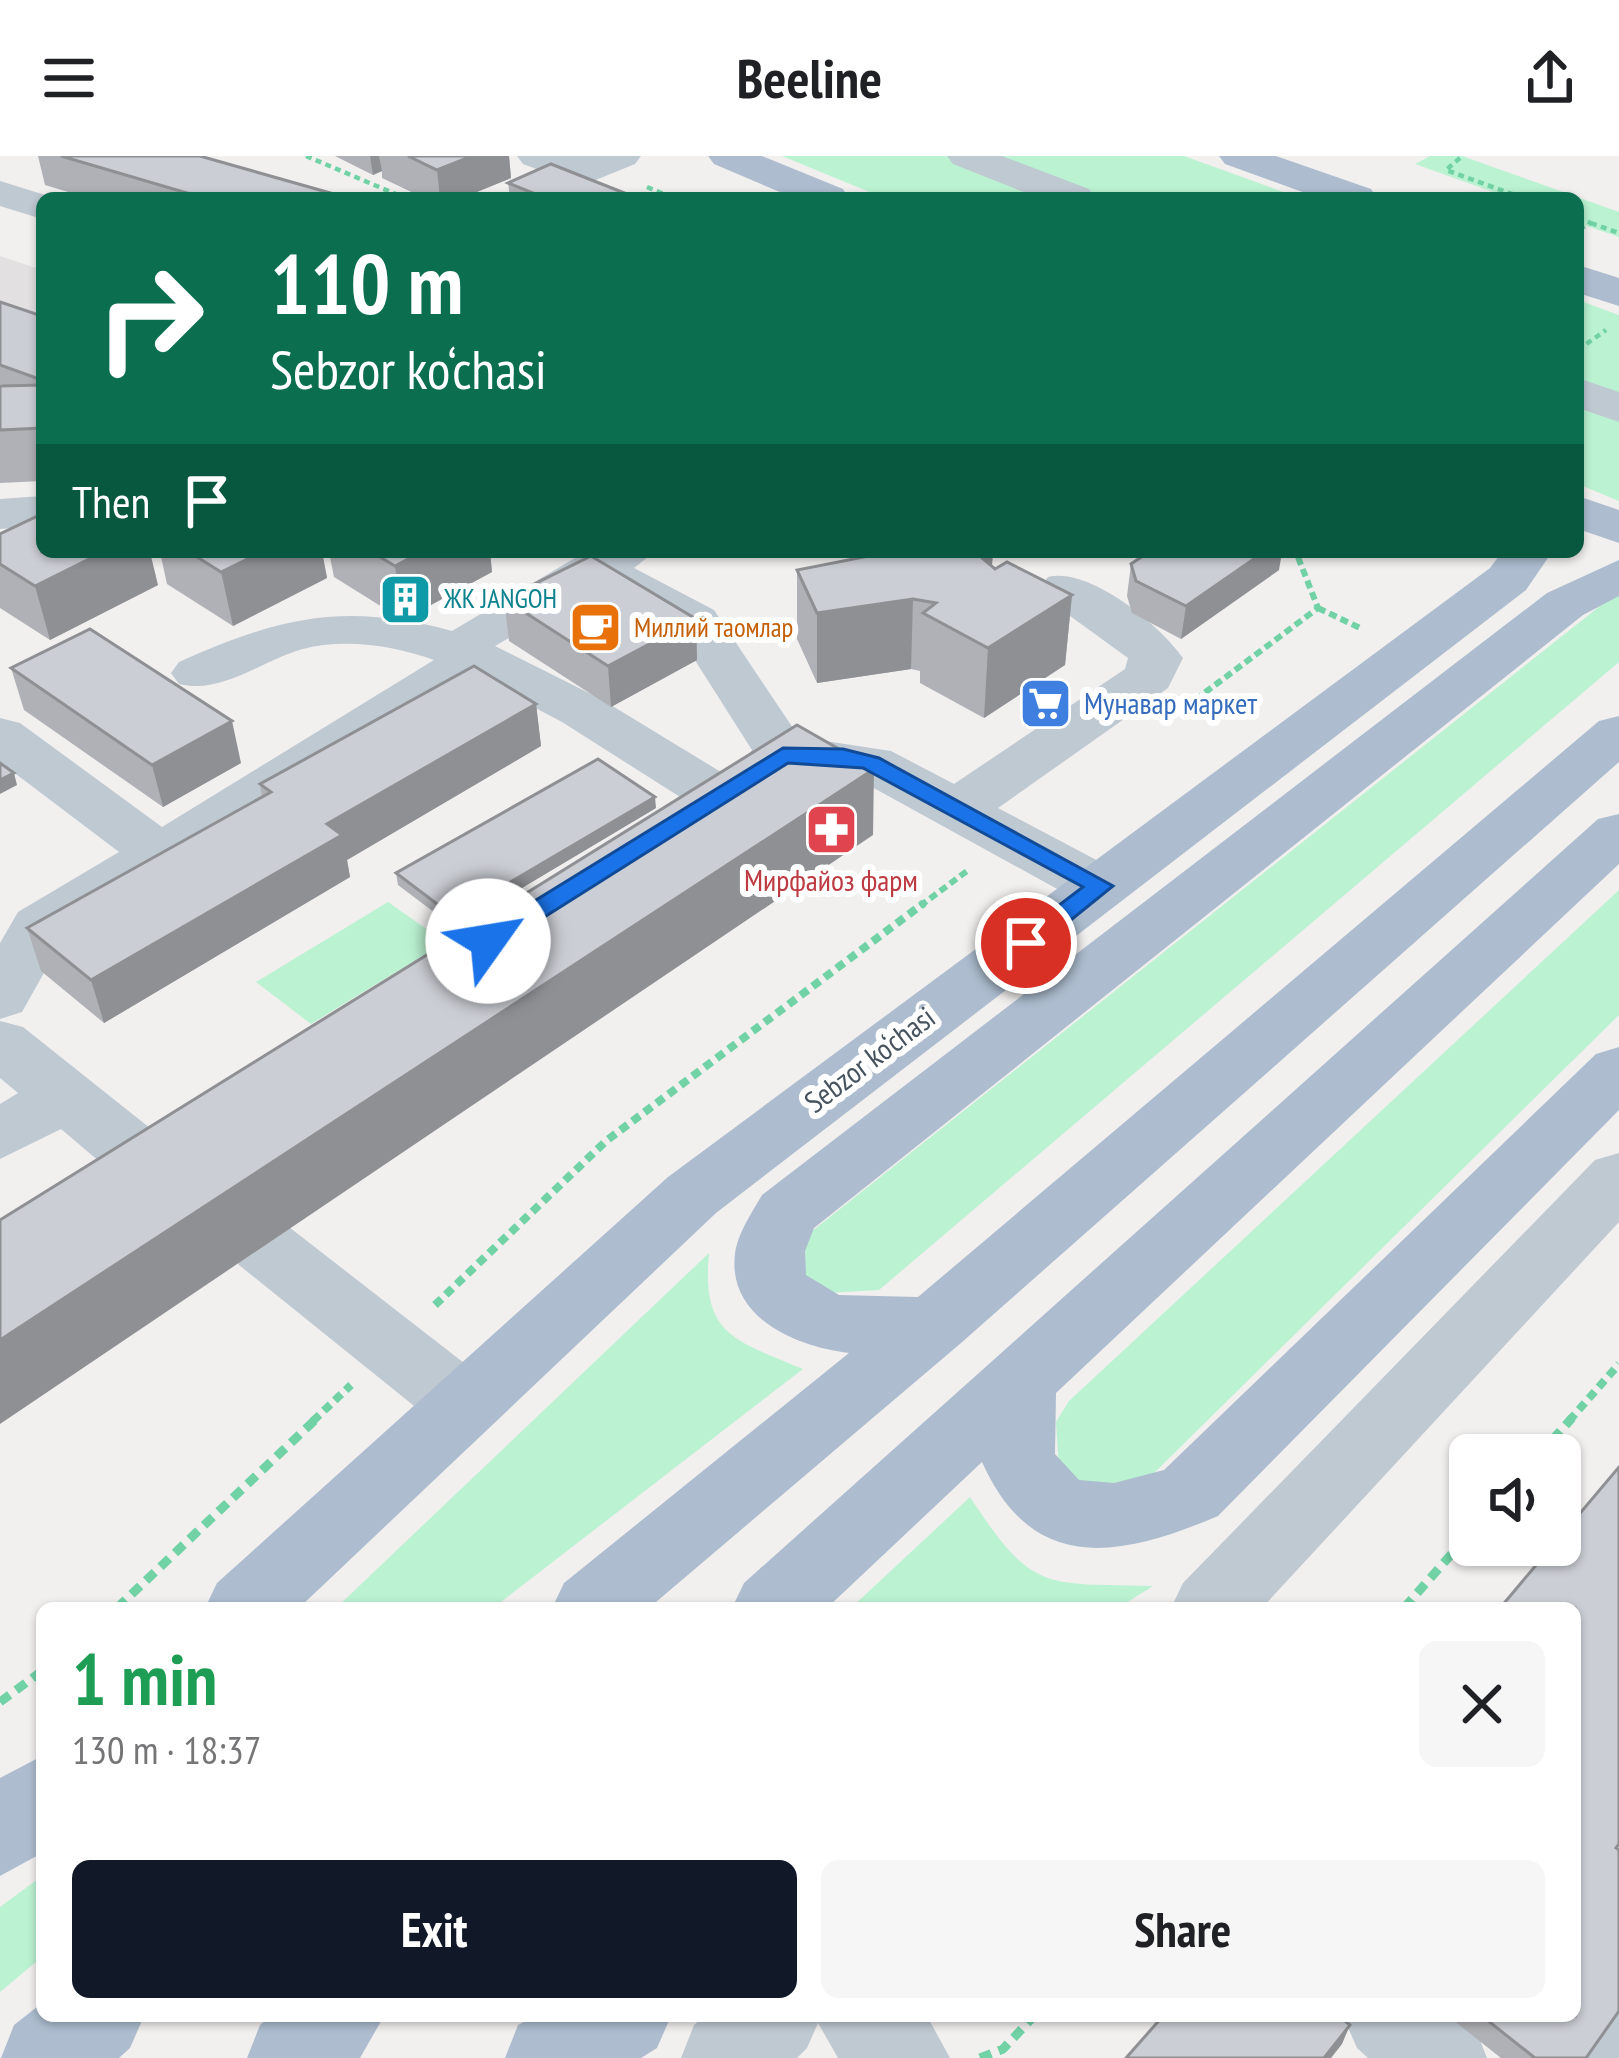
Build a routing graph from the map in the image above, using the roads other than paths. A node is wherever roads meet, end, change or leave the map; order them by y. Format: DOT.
graph roads {
  1 [pos="537,156"];
  2 [pos="621,156"];
  3 [pos="728,156"];
  4 [pos="968,156"];
  5 [pos="1239,156"];
  6 [pos="581,174"];
  7 [pos="538,192"];
  8 [pos="815,192"];
  9 [pos="1060,192"];
  10 [pos="1340,192"];
  11 [pos="0,194"];
  12 [pos="36,205"];
  13 [pos="1584,280"];
  14 [pos="1619,292"];
  15 [pos="1584,394"];
  16 [pos="1619,408"];
  17 [pos="36,512"];
  18 [pos="1584,513"];
  19 [pos="0,514"];
  20 [pos="1619,528"];
  21 [pos="593,558"];
  22 [pos="597,558"];
  23 [pos="1523,558"];
  24 [pos="1619,575"];
  25 [pos="1066,588"];
  26 [pos="468,649"];
  27 [pos="197,674"];
  28 [pos="1619,734"];
  29 [pos="0,735"];
  30 [pos="783,755"];
  31 [pos="719,796"];
  32 [pos="957,809"];
  33 [pos="1619,832"];
  34 [pos="659,833"];
  35 [pos="157,852"];
  36 [pos="1100,886"];
  37 [pos="20,910"];
  38 [pos="0,997"];
  39 [pos="0,1043"];
  40 [pos="1619,1070"];
  41 [pos="65,1096"];
  42 [pos="0,1136"];
  43 [pos="155,1163"];
  44 [pos="1610,1203"];
  45 [pos="264,1246"];
  46 [pos="937,1323"];
  47 [pos="1023,1372"];
  48 [pos="465,1405"];
  49 [pos="252,1602"];
  50 [pos="599,1602"];
  51 [pos="778,1602"];
  52 [pos="1217,1602"];
  53 [pos="36,1802"];
  54 [pos="0,1835"];
  55 [pos="36,1849"];
  56 [pos="0,1858"];
  57 [pos="91,2022"];
  58 [pos="332,2022"];
  59 [pos="614,2022"];
  60 [pos="768,2022"];
  61 [pos="867,2022"];
  62 [pos="1396,2022"];
  63 [pos="1619,2048"];
  64 [pos="47,2058"];
  65 [pos="293,2058"];
  66 [pos="551,2058"];
  67 [pos="728,2058"];
  68 [pos="904,2058"];
  69 [pos="1441,2058"];
  70 [pos="1612,2058"];
  1 -- 6 [label="street"];
  2 -- 6 [label="street"];
  3 -- 8 [label="main road"];
  4 -- 9 [label="street"];
  5 -- 10 [label="main road"];
  6 -- 7 [label="street"];
  11 -- 12 [label="street"];
  13 -- 14 [label="main road"];
  15 -- 16 [label="street"];
  17 -- 19 [label="street"];
  18 -- 20 [label="main road"];
  21 -- 26 [label="street"];
  22 -- 30 [label="street"];
  23 -- 36 [label="main road, Sebzor ko‘chasi"];
  24 -- 46 [label="main road"];
  25 -- 32 [label="street"];
  26 -- 27 [label="street"];
  26 -- 31 [label="street"];
  26 -- 35 [label="street"];
  28 -- 46 [label="main road"];
  29 -- 35 [label="street"];
  30 -- 31 [label="street"];
  30 -- 32 [label="street"];
  31 -- 34 [label="street"];
  32 -- 36 [label="street"];
  33 -- 47 [label="main road"];
  35 -- 37 [label="street"];
  36 -- 48 [label="main road, Sebzor ko‘chasi"];
  37 -- 38 [label="street"];
  39 -- 41 [label="street"];
  40 -- 47 [label="main road"];
  41 -- 42 [label="street"];
  41 -- 43 [label="street"];
  44 -- 52 [label="street"];
  45 -- 48 [label="street"];
  46 -- 50 [label="main road"];
  47 -- 51 [label="main road"];
  48 -- 49 [label="main road, Sebzor ko‘chasi"];
  53 -- 54 [label="main road"];
  55 -- 56 [label="main road"];
  57 -- 64 [label="main road"];
  58 -- 65 [label="main road"];
  59 -- 66 [label="main road"];
  60 -- 67 [label="street"];
  61 -- 68 [label="street"];
  62 -- 69 [label="street"];
  63 -- 70 [label="street"];
}
